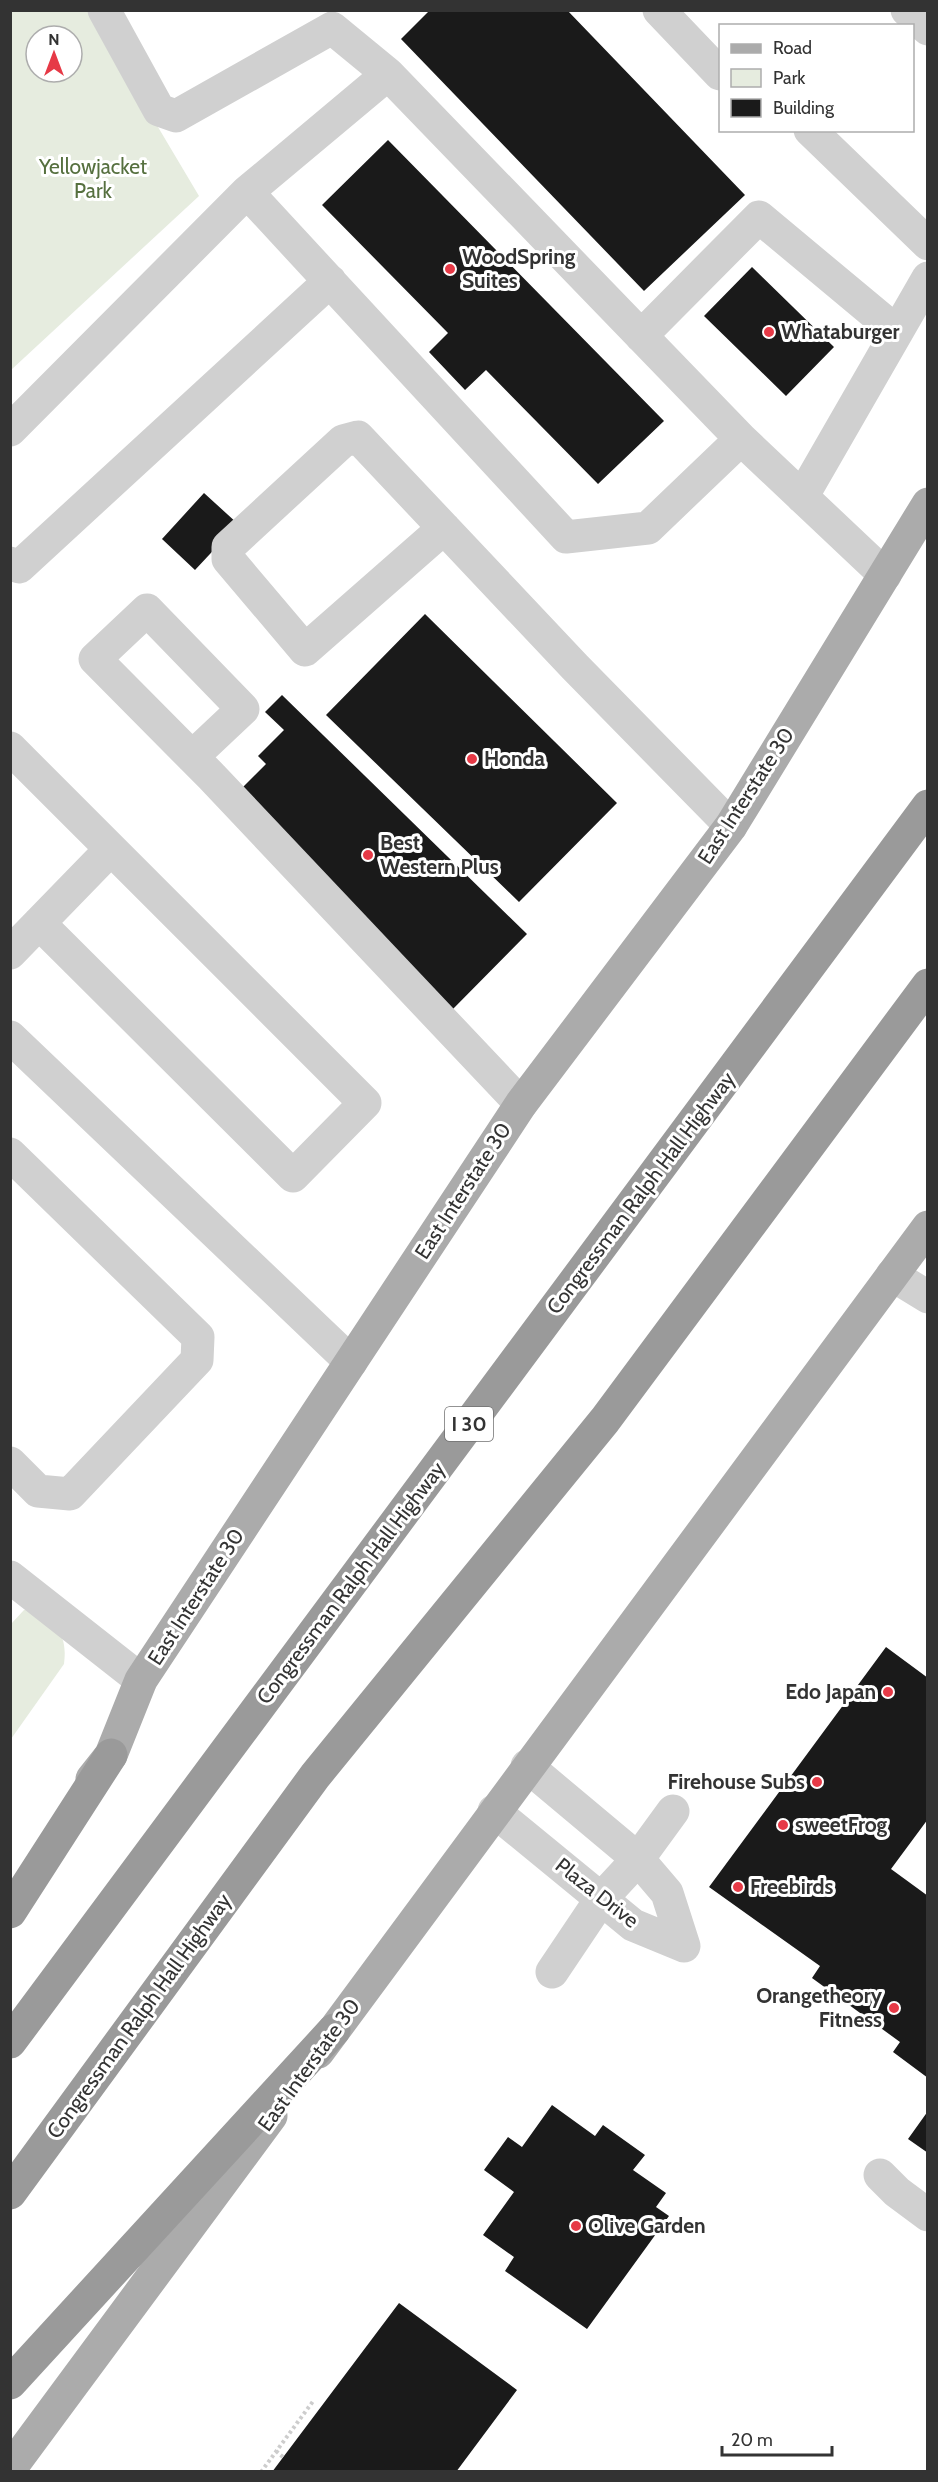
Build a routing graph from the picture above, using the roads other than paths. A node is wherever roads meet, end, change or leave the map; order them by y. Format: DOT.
graph roads {
  1 [pos="104,10"];
  2 [pos="659,10"];
  3 [pos="907,10"];
  4 [pos="927,29"];
  5 [pos="719,73"];
  6 [pos="388,74"];
  7 [pos="812,132"];
  8 [pos="247,192"];
  9 [pos="927,244"];
  10 [pos="927,278"];
  11 [pos="330,281"];
  12 [pos="897,332"];
  13 [pos="640,336"];
  14 [pos="10,430"];
  15 [pos="741,440"];
  16 [pos="802,497"];
  17 [pos="927,504"];
  18 [pos="444,528"];
  19 [pos="10,563"];
  20 [pos="885,575"];
  21 [pos="10,748"];
  22 [pos="192,757"];
  23 [pos="927,806"];
  24 [pos="731,826"];
  25 [pos="111,849"];
  26 [pos="39,924"];
  27 [pos="10,953"];
  28 [pos="927,985"];
  29 [pos="10,1037"];
  30 [pos="521,1104"];
  31 [pos="10,1154"];
  32 [pos="927,1227"];
  33 [pos="892,1275"];
  34 [pos="927,1298"];
  35 [pos="351,1362"];
  36 [pos="10,1463"];
  37 [pos="10,1577"];
  38 [pos="141,1680"];
  39 [pos="111,1755"];
  40 [pos="527,1766"];
  41 [pos="494,1811"];
  42 [pos="673,1811"];
  43 [pos="638,1859"];
  44 [pos="10,1884"];
  45 [pos="601,1899"];
  46 [pos="10,1912"];
  47 [pos="552,1972"];
  48 [pos="334,2030"];
  49 [pos="10,2042"];
  50 [pos="880,2175"];
  51 [pos="10,2193"];
  52 [pos="927,2215"];
  53 [pos="10,2383"];
  54 [pos="10,2469"];
  1 -- 6 [label="lane"];
  2 -- 5 [label="lane"];
  3 -- 4 [label="lane"];
  6 -- 8 [label="lane"];
  6 -- 13 [label="lane"];
  7 -- 9 [label="lane"];
  8 -- 11 [label="lane"];
  8 -- 14 [label="lane"];
  10 -- 12 [label="lane"];
  11 -- 15 [label="lane"];
  11 -- 19 [label="lane"];
  12 -- 13 [label="lane"];
  12 -- 16 [label="lane"];
  13 -- 15 [label="lane"];
  15 -- 16 [label="lane"];
  16 -- 20 [label="lane"];
  17 -- 20 [label="main road, East Interstate 30"];
  18 -- 18 [label="lane"];
  18 -- 24 [label="lane"];
  20 -- 24 [label="main road, East Interstate 30"];
  21 -- 25 [label="lane"];
  22 -- 22 [label="lane"];
  22 -- 30 [label="lane"];
  23 -- 49 [label="highway, Congressman Ralph Hall Highway / I 30"];
  24 -- 30 [label="main road, East Interstate 30"];
  25 -- 26 [label="lane"];
  25 -- 26 [label="lane"];
  26 -- 27 [label="lane"];
  28 -- 51 [label="highway, Congressman Ralph Hall Highway"];
  29 -- 35 [label="lane"];
  30 -- 35 [label="main road, East Interstate 30"];
  31 -- 36 [label="lane"];
  32 -- 33 [label="main road, East Interstate 30"];
  33 -- 34 [label="lane"];
  33 -- 40 [label="main road, East Interstate 30"];
  35 -- 38 [label="main road, East Interstate 30"];
  37 -- 38 [label="lane"];
  38 -- 39 [label="main road, East Interstate 30"];
  39 -- 44 [label="main road, East Interstate 30"];
  39 -- 46 [label="highway"];
  40 -- 41 [label="main road, East Interstate 30"];
  40 -- 43 [label="lane, Plaza Drive"];
  41 -- 45 [label="lane, Plaza Drive"];
  41 -- 48 [label="main road, East Interstate 30"];
  42 -- 43 [label="lane"];
  43 -- 45 [label="lane"];
  43 -- 45 [label="lane, Plaza Drive"];
  45 -- 47 [label="lane"];
  48 -- 53 [label="highway"];
  48 -- 54 [label="main road, East Interstate 30"];
  50 -- 52 [label="lane"];
}
